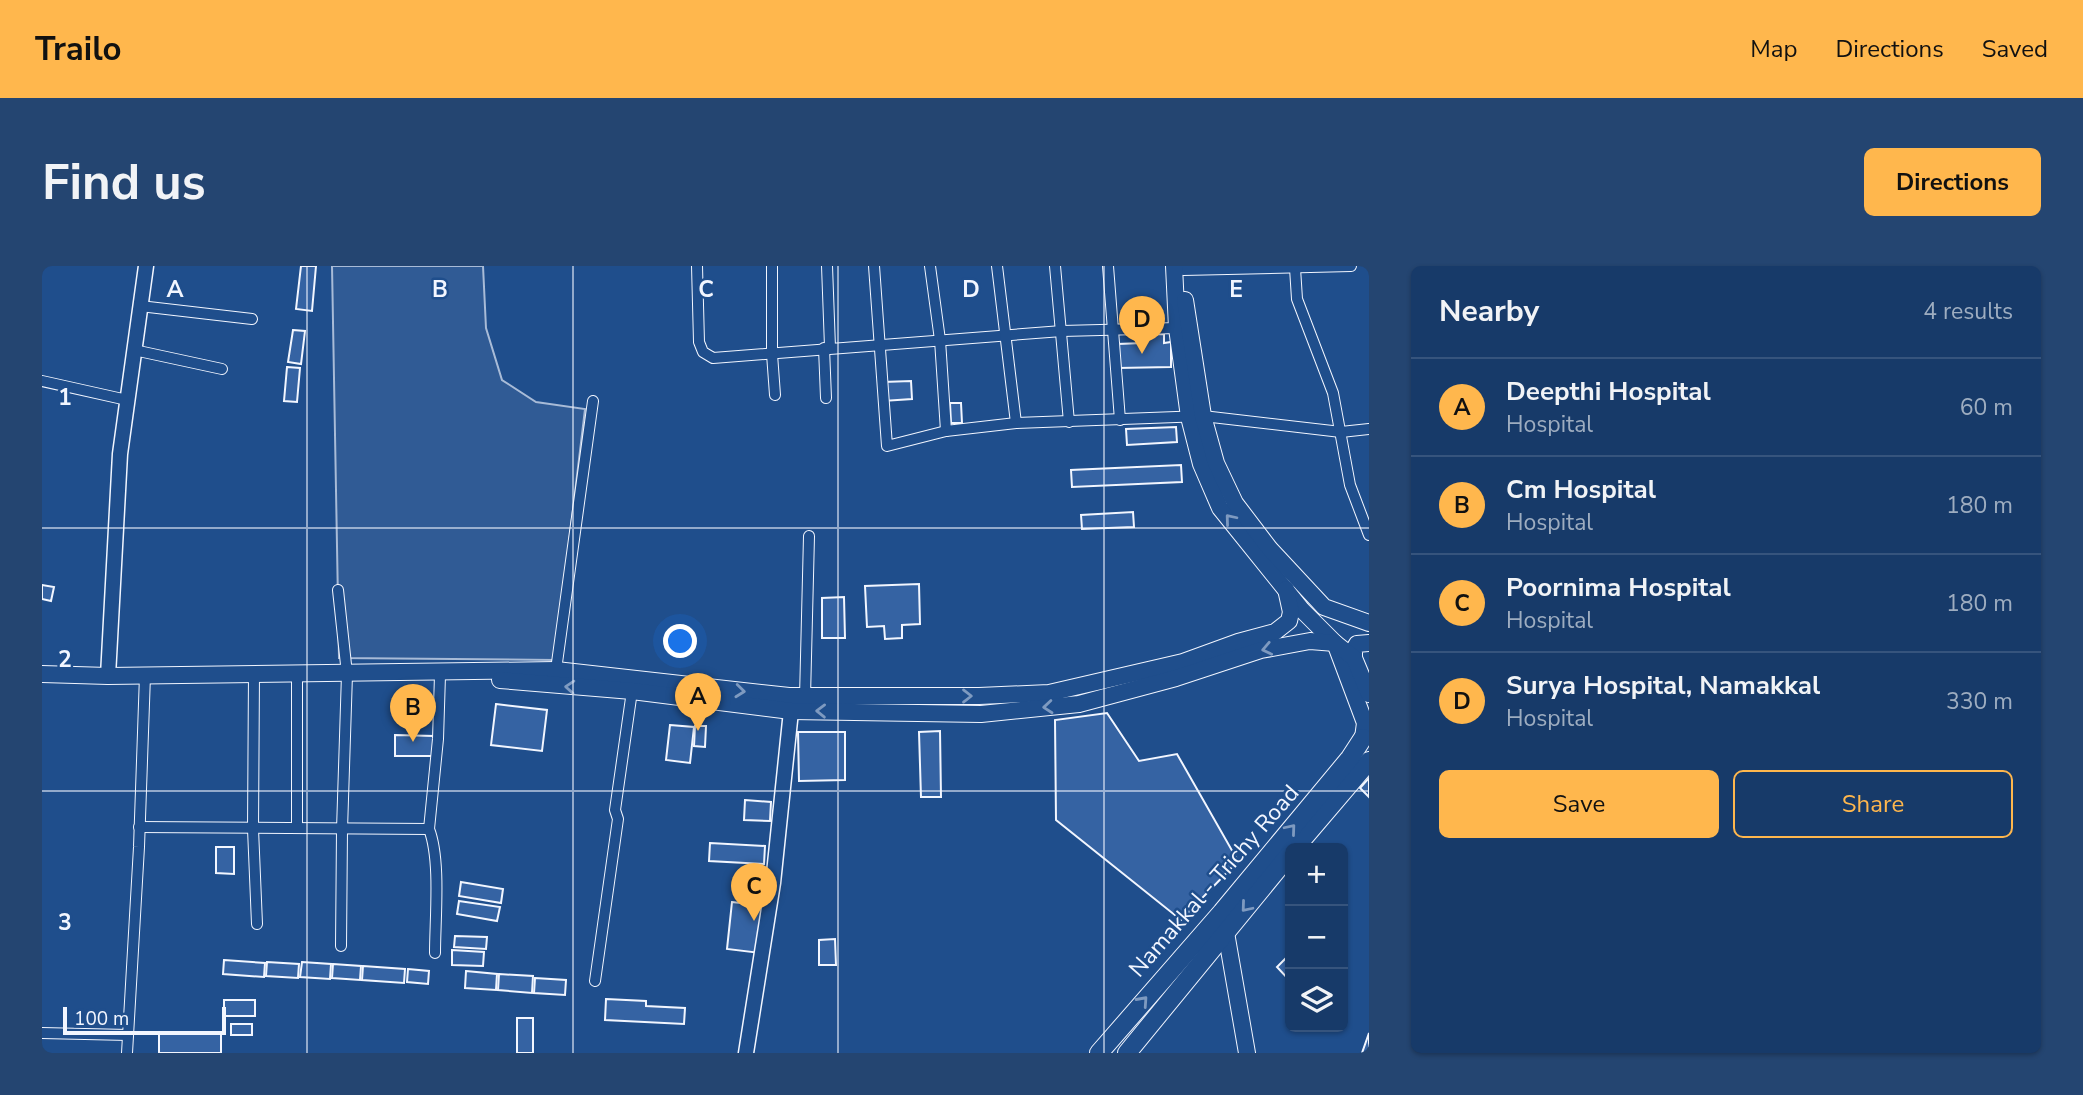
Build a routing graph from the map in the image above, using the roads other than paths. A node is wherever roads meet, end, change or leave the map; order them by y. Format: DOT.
graph roads {
  1 [pos="146,266"];
  2 [pos="697,266"];
  3 [pos="772,266"];
  4 [pos="827,266"];
  5 [pos="874,266"];
  6 [pos="930,266"];
  7 [pos="997,266"];
  8 [pos="1055,266"];
  9 [pos="1108,266"];
  10 [pos="1351,266"];
  11 [pos="1180,267"];
  12 [pos="1295,268"];
  13 [pos="140,306"];
  14 [pos="252,319"];
  15 [pos="1177,328"];
  16 [pos="1112,329"];
  17 [pos="1062,331"];
  18 [pos="1006,335"];
  19 [pos="940,340"];
  20 [pos="879,345"];
  21 [pos="827,348"];
  22 [pos="134,350"];
  23 [pos="772,354"];
  24 [pos="222,369"];
  25 [pos="42,381"];
  26 [pos="775,395"];
  27 [pos="826,398"];
  28 [pos="127,400"];
  29 [pos="593,401"];
  30 [pos="1196,416"];
  31 [pos="1120,420"];
  32 [pos="1016,422"];
  33 [pos="1069,422"];
  34 [pos="1369,429"];
  35 [pos="946,431"];
  36 [pos="1340,432"];
  37 [pos="1369,535"];
  38 [pos="809,536"];
  39 [pos="1286,589"];
  40 [pos="338,590"];
  41 [pos="1369,623"];
  42 [pos="1335,643"];
  43 [pos="1369,643"];
  44 [pos="1354,658"];
  45 [pos="556,670"];
  46 [pos="42,674"];
  47 [pos="254,674"];
  48 [pos="297,674"];
  49 [pos="347,674"];
  50 [pos="434,674"];
  51 [pos="145,675"];
  52 [pos="108,676"];
  53 [pos="632,691"];
  54 [pos="1369,694"];
  55 [pos="795,701"];
  56 [pos="1363,738"];
  57 [pos="1369,761"];
  58 [pos="139,827"];
  59 [pos="297,828"];
  60 [pos="253,829"];
  61 [pos="429,829"];
  62 [pos="342,830"];
  63 [pos="1299,843"];
  64 [pos="1285,860"];
  65 [pos="1222,912"];
  66 [pos="257,924"];
  67 [pos="1227,930"];
  68 [pos="341,946"];
  69 [pos="435,953"];
  70 [pos="595,981"];
  71 [pos="42,1033"];
  72 [pos="128,1035"];
  73 [pos="127,1053"];
  74 [pos="746,1053"];
  75 [pos="1099,1053"];
  76 [pos="1127,1053"];
  77 [pos="1247,1053"];
  1 -- 13 [label="street"];
  2 -- 23 [label="street"];
  3 -- 23 [label="street"];
  4 -- 21 [label="street"];
  5 -- 20 [label="street"];
  6 -- 19 [label="street"];
  7 -- 18 [label="street"];
  8 -- 17 [label="street"];
  9 -- 16 [label="street"];
  10 -- 12 [label="street"];
  11 -- 12 [label="street"];
  11 -- 15 [label="main road"];
  11 -- 30 [label="main road"];
  12 -- 36 [label="street"];
  13 -- 14 [label="street"];
  13 -- 22 [label="street"];
  15 -- 16 [label="street"];
  15 -- 30 [label="main road"];
  16 -- 17 [label="street"];
  16 -- 31 [label="street"];
  17 -- 18 [label="street"];
  17 -- 33 [label="street"];
  18 -- 19 [label="street"];
  18 -- 32 [label="street"];
  19 -- 20 [label="street"];
  19 -- 35 [label="street"];
  20 -- 21 [label="street"];
  20 -- 35 [label="street"];
  21 -- 23 [label="street"];
  21 -- 27 [label="street"];
  22 -- 24 [label="street"];
  22 -- 28 [label="street"];
  23 -- 26 [label="street"];
  25 -- 28 [label="street"];
  28 -- 52 [label="street"];
  29 -- 45 [label="street"];
  30 -- 31 [label="street"];
  30 -- 36 [label="street"];
  39 -- 30 [label="main road, one-way"];
  30 -- 41 [label="main road"];
  31 -- 33 [label="street"];
  32 -- 33 [label="street"];
  32 -- 35 [label="street"];
  34 -- 36 [label="street"];
  36 -- 37 [label="street"];
  38 -- 55 [label="street"];
  39 -- 42 [label="main road"];
  55 -- 39 [label="main road, one-way"];
  40 -- 49 [label="street"];
  42 -- 44 [label="main road"];
  42 -- 55 [label="main road, one-way"];
  42 -- 56 [label="main road"];
  43 -- 44 [label="main road"];
  44 -- 54 [label="main road"];
  45 -- 50 [label="main road"];
  45 -- 55 [label="main road, one-way"];
  46 -- 52 [label="main road"];
  47 -- 48 [label="main road"];
  47 -- 51 [label="main road"];
  47 -- 60 [label="street"];
  48 -- 49 [label="main road"];
  48 -- 59 [label="street"];
  49 -- 50 [label="main road"];
  49 -- 62 [label="street"];
  53 -- 50 [label="main road, one-way"];
  50 -- 61 [label="street"];
  51 -- 52 [label="main road"];
  51 -- 58 [label="street"];
  53 -- 55 [label="main road"];
  53 -- 70 [label="street"];
  55 -- 74 [label="street"];
  65 -- 56 [label="highway, Namakkal - Trichy Road, one-way"];
  57 -- 63 [label="highway"];
  58 -- 60 [label="street"];
  58 -- 72 [label="street"];
  59 -- 60 [label="street"];
  59 -- 62 [label="street"];
  60 -- 66 [label="street"];
  61 -- 62 [label="street"];
  61 -- 69 [label="street"];
  62 -- 68 [label="street"];
  64 -- 67 [label="highway, one-way"];
  65 -- 67 [label="main road"];
  75 -- 65 [label="highway, Namakkal - Trichy Road, one-way"];
  67 -- 76 [label="highway"];
  67 -- 77 [label="main road"];
  71 -- 72 [label="street"];
  72 -- 73 [label="street"];
}
